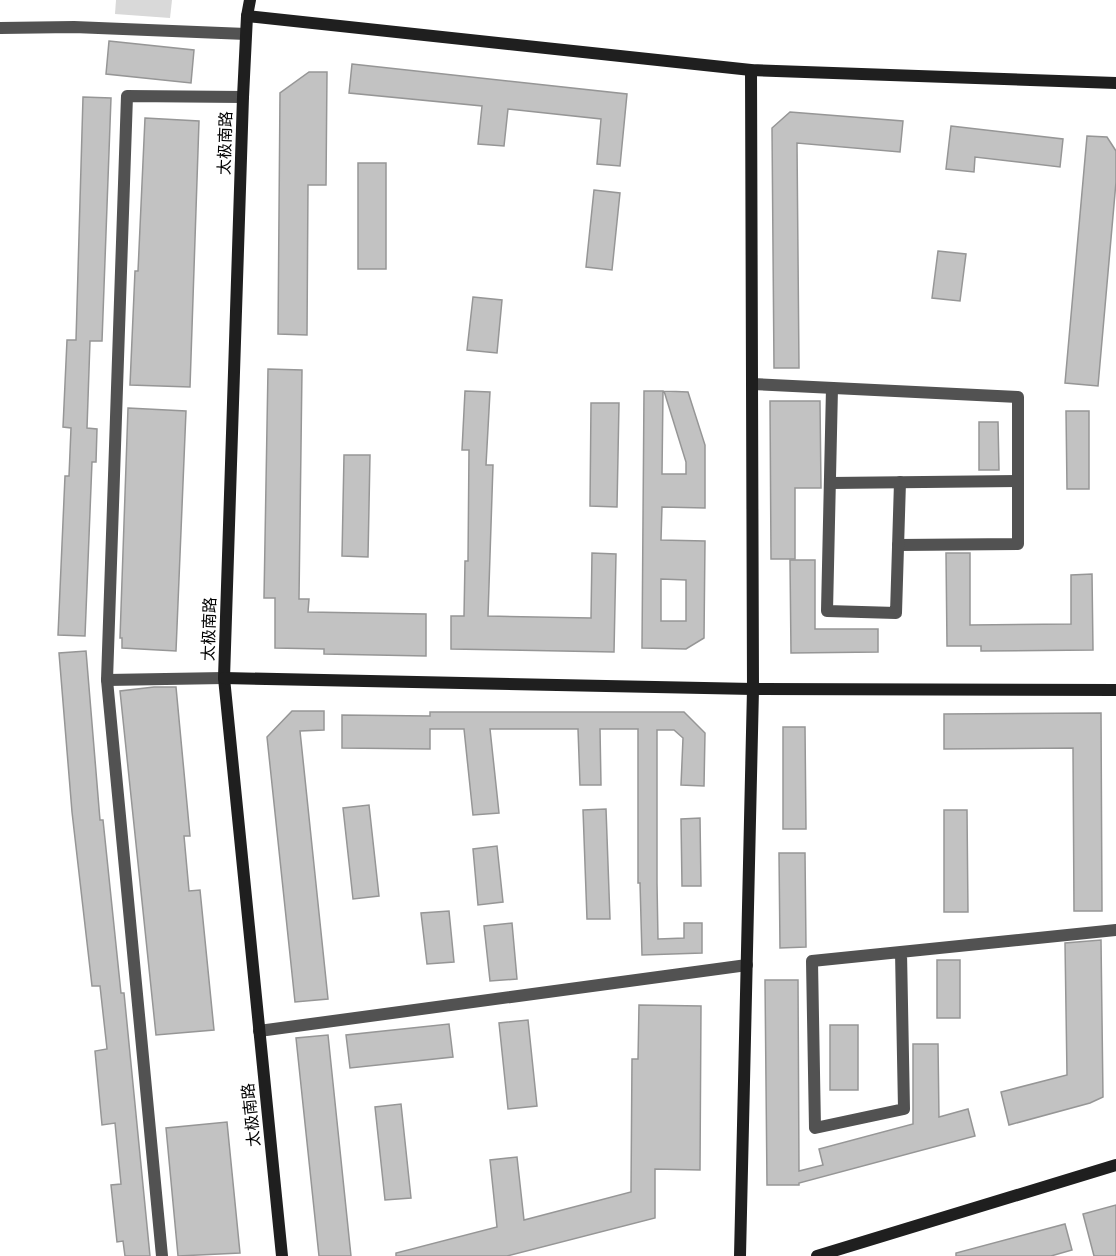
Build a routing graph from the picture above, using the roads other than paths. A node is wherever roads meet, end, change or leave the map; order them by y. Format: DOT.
graph roads {
  1 [pos="250,0"];
  2 [pos="247,16"];
  3 [pos="0,28"];
  4 [pos="246,34"];
  5 [pos="751,70"];
  6 [pos="1116,83"];
  7 [pos="243,97"];
  8 [pos="752,384"];
  9 [pos="832,388"];
  10 [pos="1018,481"];
  11 [pos="900,482"];
  12 [pos="830,483"];
  13 [pos="898,545"];
  14 [pos="224,678"];
  15 [pos="107,680"];
  16 [pos="753,689"];
  17 [pos="1116,690"];
  18 [pos="1116,930"];
  19 [pos="901,952"];
  20 [pos="747,965"];
  21 [pos="259,1030"];
  22 [pos="1116,1166"];
  23 [pos="162,1256"];
  24 [pos="282,1256"];
  25 [pos="740,1256"];
  26 [pos="817,1256"];
  1 -- 2 [label="street, 太极南路"];
  2 -- 4 [label="street, 太极南路"];
  2 -- 5 [label="street"];
  3 -- 4 [label="street"];
  4 -- 7 [label="street, 太极南路"];
  5 -- 6 [label="street"];
  5 -- 8 [label="street"];
  7 -- 14 [label="street, 太极南路"];
  7 -- 15 [label="street"];
  8 -- 9 [label="street"];
  8 -- 16 [label="street"];
  9 -- 10 [label="street"];
  9 -- 12 [label="street"];
  10 -- 11 [label="street"];
  10 -- 13 [label="street"];
  11 -- 12 [label="street"];
  11 -- 13 [label="street"];
  12 -- 13 [label="street"];
  14 -- 15 [label="street"];
  14 -- 16 [label="street"];
  14 -- 21 [label="street, 太极南路"];
  15 -- 23 [label="street"];
  16 -- 17 [label="street"];
  16 -- 20 [label="street"];
  18 -- 19 [label="street"];
  19 -- 19 [label="street"];
  20 -- 21 [label="street"];
  20 -- 25 [label="street"];
  21 -- 24 [label="street, 太极南路"];
  22 -- 26 [label="street"];
}
